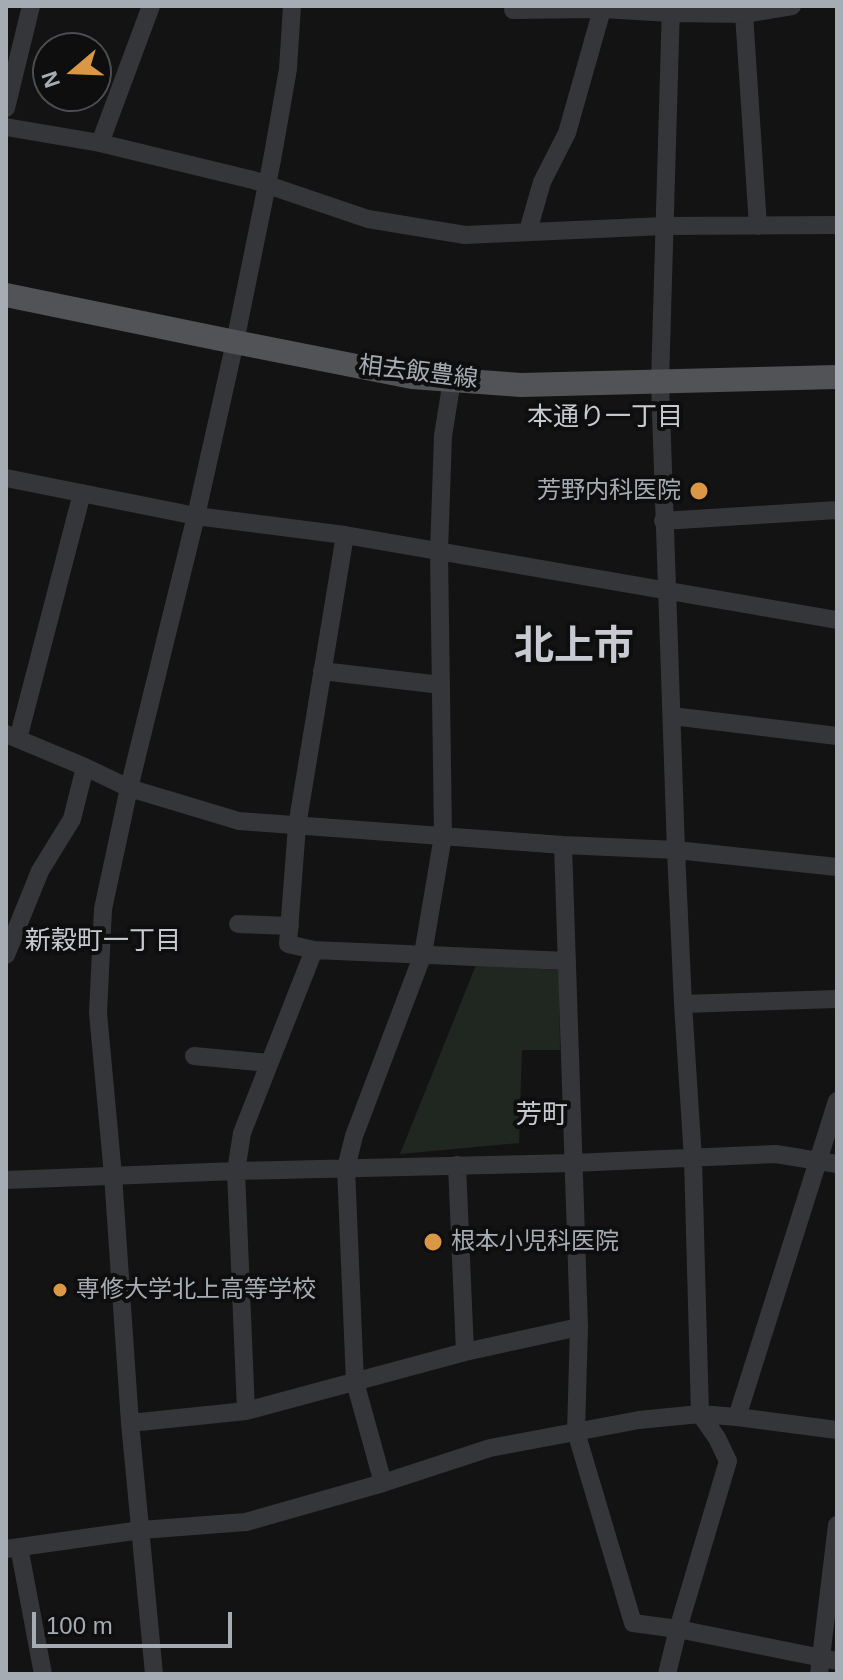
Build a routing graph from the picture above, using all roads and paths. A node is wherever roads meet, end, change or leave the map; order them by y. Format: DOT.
graph roads {
  1 [pos="31,6"];
  2 [pos="151,6"];
  3 [pos="292,6"];
  4 [pos="792,6"];
  5 [pos="602,7"];
  6 [pos="671,9"];
  7 [pos="513,10"];
  8 [pos="744,14"];
  9 [pos="6,108"];
  10 [pos="6,127"];
  11 [pos="100,143"];
  12 [pos="266,186"];
  13 [pos="837,225"];
  14 [pos="664,226"];
  15 [pos="758,226"];
  16 [pos="528,231"];
  17 [pos="6,295"];
  18 [pos="235,342"];
  19 [pos="837,377"];
  20 [pos="452,380"];
  21 [pos="660,382"];
  22 [pos="6,478"];
  23 [pos="82,493"];
  24 [pos="837,510"];
  25 [pos="196,516"];
  26 [pos="663,521"];
  27 [pos="345,535"];
  28 [pos="439,552"];
  29 [pos="668,592"];
  30 [pos="837,620"];
  31 [pos="322,671"];
  32 [pos="441,685"];
  33 [pos="672,716"];
  34 [pos="12,736"];
  35 [pos="837,736"];
  36 [pos="85,767"];
  37 [pos="129,788"];
  38 [pos="297,826"];
  39 [pos="443,836"];
  40 [pos="563,845"];
  41 [pos="676,850"];
  42 [pos="837,867"];
  43 [pos="238,924"];
  44 [pos="290,926"];
  45 [pos="314,950"];
  46 [pos="423,954"];
  47 [pos="6,955"];
  48 [pos="567,961"];
  49 [pos="837,999"];
  50 [pos="683,1004"];
  51 [pos="194,1056"];
  52 [pos="269,1063"];
  53 [pos="837,1101"];
  54 [pos="693,1159"];
  55 [pos="817,1160"];
  56 [pos="573,1163"];
  57 [pos="837,1164"];
  58 [pos="457,1165"];
  59 [pos="346,1168"];
  60 [pos="236,1171"];
  61 [pos="113,1175"];
  62 [pos="6,1180"];
  63 [pos="579,1327"];
  64 [pos="465,1352"];
  65 [pos="355,1382"];
  66 [pos="246,1411"];
  67 [pos="700,1414"];
  68 [pos="737,1417"];
  69 [pos="130,1423"];
  70 [pos="837,1430"];
  71 [pos="576,1432"];
  72 [pos="383,1483"];
  73 [pos="837,1525"];
  74 [pos="141,1530"];
  75 [pos="13,1548"];
  76 [pos="678,1629"];
  77 [pos="826,1664"];
  78 [pos="43,1674"];
  79 [pos="154,1674"];
  80 [pos="667,1674"];
  1 -- 9 [label="street"];
  2 -- 11 [label="street"];
  3 -- 12 [label="street"];
  4 -- 8 [label="street"];
  5 -- 6 [label="street"];
  5 -- 7 [label="street"];
  5 -- 16 [label="street"];
  6 -- 8 [label="street"];
  6 -- 14 [label="street"];
  8 -- 15 [label="street"];
  10 -- 11 [label="street"];
  11 -- 12 [label="street"];
  12 -- 16 [label="street"];
  12 -- 18 [label="street"];
  13 -- 15 [label="street"];
  14 -- 15 [label="street"];
  14 -- 16 [label="street"];
  14 -- 21 [label="street"];
  17 -- 18 [label="main road, 相去飯豊線"];
  18 -- 20 [label="main road, 相去飯豊線"];
  18 -- 25 [label="street"];
  19 -- 21 [label="main road, 相去飯豊線"];
  20 -- 21 [label="main road, 相去飯豊線"];
  20 -- 28 [label="street"];
  21 -- 26 [label="street"];
  22 -- 23 [label="street"];
  23 -- 25 [label="street"];
  23 -- 34 [label="street"];
  24 -- 26 [label="street"];
  25 -- 27 [label="street"];
  25 -- 37 [label="street"];
  26 -- 29 [label="street"];
  27 -- 28 [label="street"];
  27 -- 31 [label="street"];
  28 -- 29 [label="street"];
  28 -- 32 [label="street"];
  29 -- 30 [label="street"];
  29 -- 33 [label="street"];
  31 -- 32 [label="street"];
  31 -- 38 [label="street"];
  32 -- 39 [label="street"];
  33 -- 35 [label="street"];
  33 -- 41 [label="street"];
  34 -- 36 [label="street"];
  36 -- 37 [label="street"];
  36 -- 47 [label="street"];
  37 -- 38 [label="street"];
  37 -- 61 [label="street"];
  38 -- 39 [label="street"];
  38 -- 44 [label="street"];
  39 -- 40 [label="street"];
  39 -- 46 [label="street"];
  40 -- 41 [label="street"];
  40 -- 48 [label="street"];
  41 -- 42 [label="street"];
  41 -- 50 [label="street"];
  43 -- 44 [label="street"];
  44 -- 45 [label="street"];
  45 -- 46 [label="street"];
  45 -- 52 [label="street"];
  46 -- 48 [label="street"];
  46 -- 59 [label="street"];
  48 -- 56 [label="street"];
  49 -- 50 [label="street"];
  50 -- 54 [label="street"];
  51 -- 52 [label="street"];
  52 -- 60 [label="street"];
  53 -- 55 [label="street"];
  54 -- 55 [label="street"];
  54 -- 56 [label="street"];
  54 -- 67 [label="street"];
  55 -- 57 [label="street"];
  55 -- 68 [label="street"];
  56 -- 58 [label="street"];
  56 -- 63 [label="street"];
  58 -- 59 [label="street"];
  58 -- 64 [label="street"];
  59 -- 60 [label="street"];
  59 -- 65 [label="street"];
  60 -- 61 [label="street"];
  60 -- 66 [label="street"];
  61 -- 62 [label="street"];
  61 -- 69 [label="street"];
  63 -- 64 [label="street"];
  63 -- 71 [label="street"];
  64 -- 65 [label="street"];
  65 -- 66 [label="street"];
  65 -- 72 [label="street"];
  66 -- 69 [label="street"];
  67 -- 68 [label="street"];
  67 -- 71 [label="street"];
  67 -- 76 [label="street"];
  68 -- 70 [label="street"];
  69 -- 74 [label="street"];
  71 -- 72 [label="street"];
  71 -- 76 [label="street"];
  72 -- 74 [label="street"];
  73 -- 77 [label="street"];
  74 -- 75 [label="street"];
  74 -- 79 [label="street"];
  75 -- 78 [label="street"];
  76 -- 77 [label="street"];
  76 -- 80 [label="street"];
}
